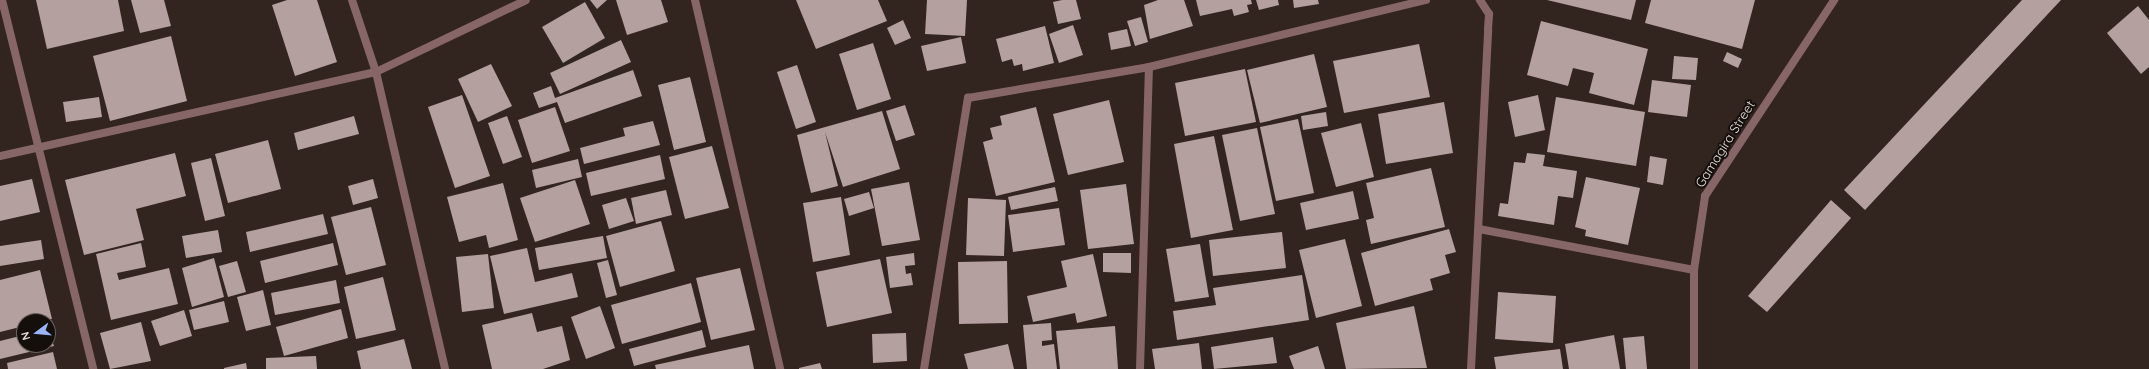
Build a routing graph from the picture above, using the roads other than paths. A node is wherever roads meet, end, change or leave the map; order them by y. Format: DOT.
graph roads {
  1 [pos="2,0"];
  2 [pos="352,0"];
  3 [pos="526,0"];
  4 [pos="695,0"];
  5 [pos="1426,0"];
  6 [pos="1480,0"];
  7 [pos="1834,0"];
  8 [pos="1149,66"];
  9 [pos="376,72"];
  10 [pos="38,148"];
  11 [pos="0,156"];
  12 [pos="1479,229"];
  13 [pos="1694,270"];
  14 [pos="93,369"];
  15 [pos="445,369"];
  16 [pos="780,369"];
  17 [pos="924,369"];
  18 [pos="1140,369"];
  19 [pos="1471,369"];
  20 [pos="1694,369"];
  1 -- 10 [label="street"];
  2 -- 9 [label="street"];
  3 -- 9 [label="street"];
  4 -- 16 [label="street"];
  5 -- 8 [label="street"];
  6 -- 12 [label="street"];
  7 -- 13 [label="street, Gamagira Street"];
  8 -- 17 [label="street"];
  8 -- 18 [label="street"];
  9 -- 10 [label="street"];
  9 -- 15 [label="street"];
  10 -- 11 [label="street"];
  10 -- 14 [label="street"];
  12 -- 13 [label="street"];
  12 -- 19 [label="street"];
  13 -- 20 [label="street, Gamagira Street"];
}
